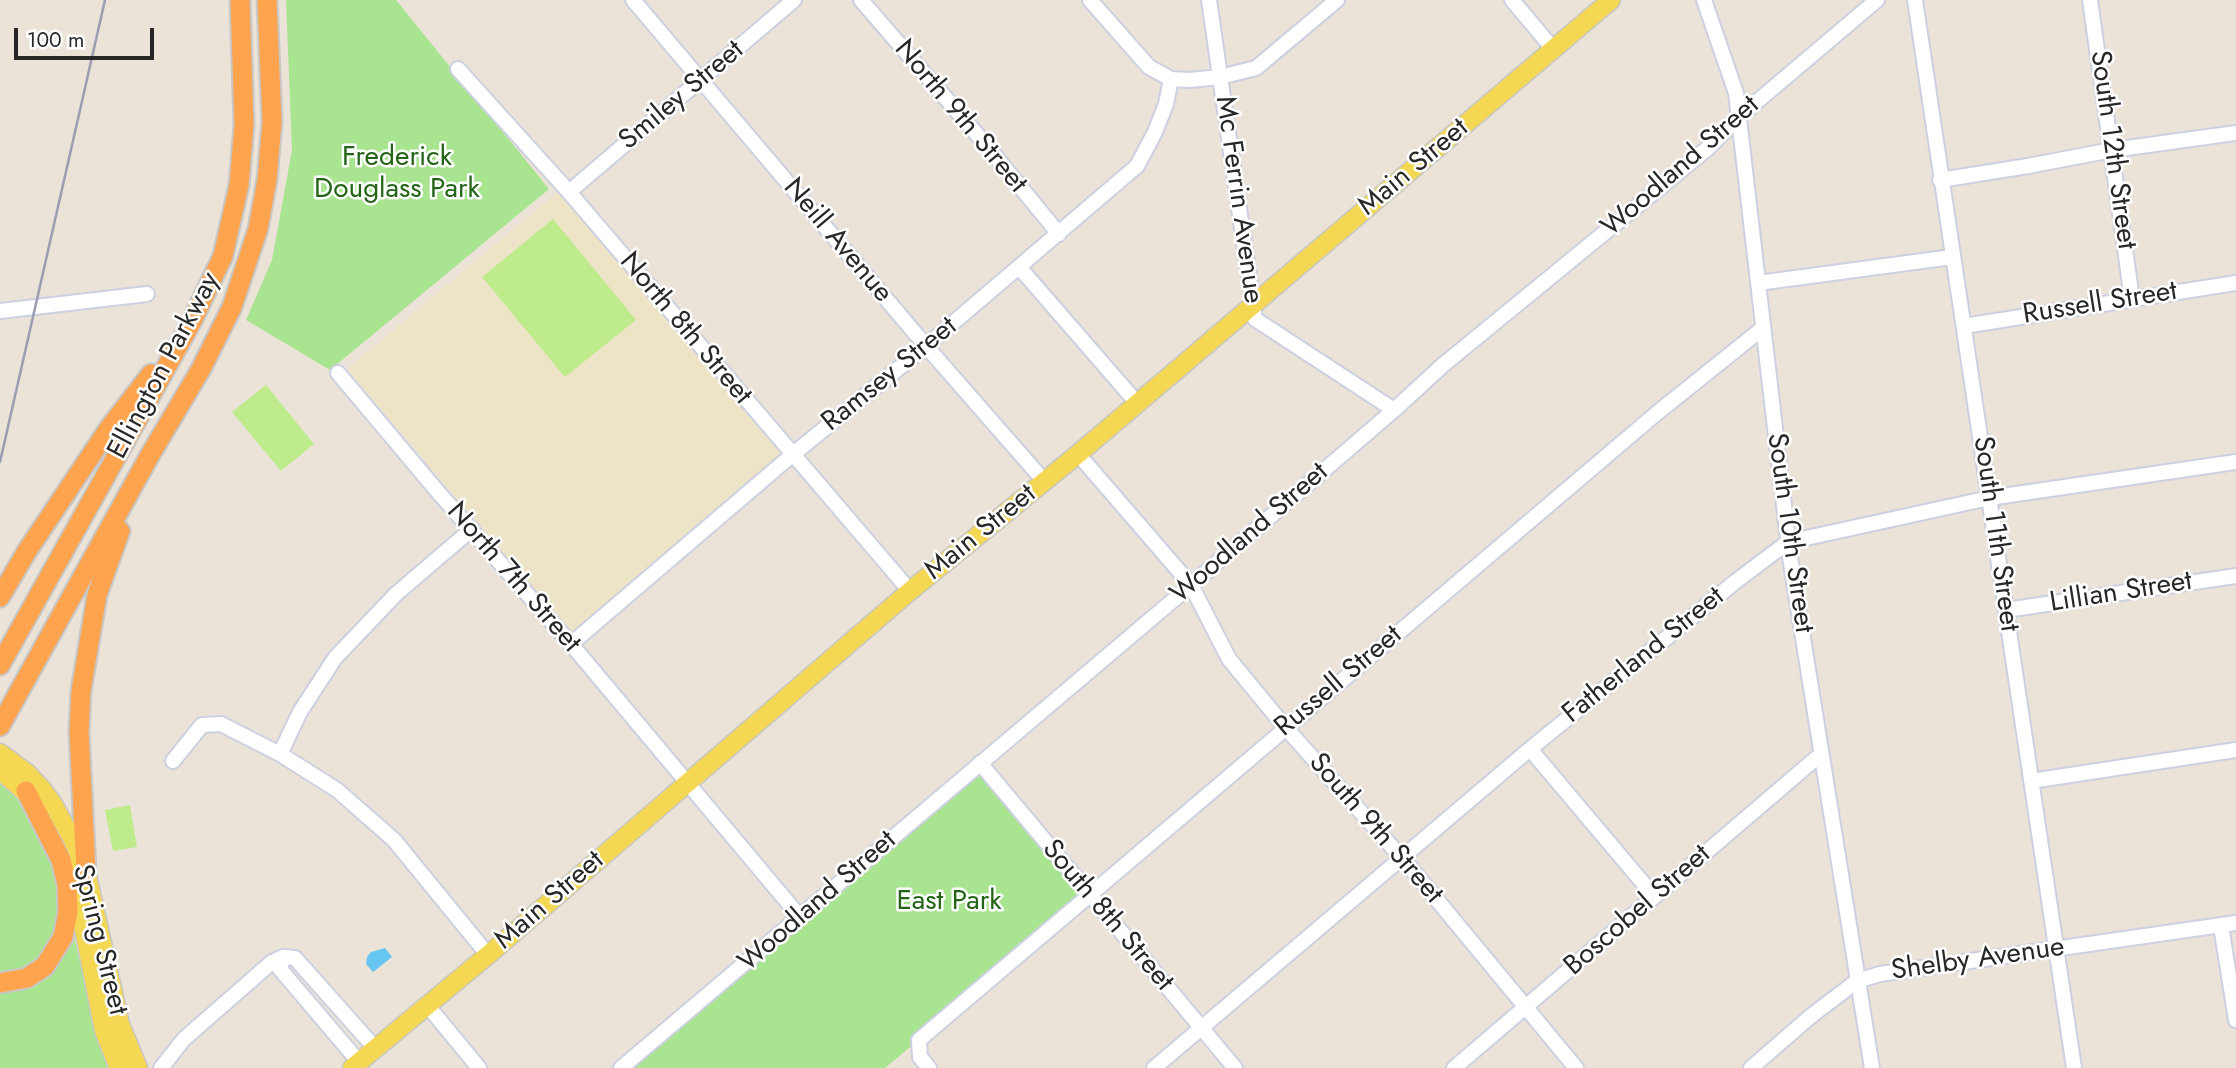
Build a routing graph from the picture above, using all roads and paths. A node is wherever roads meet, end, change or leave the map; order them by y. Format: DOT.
graph roads {
  1 [pos="240,0"];
  2 [pos="267,0"];
  3 [pos="634,0"];
  4 [pos="794,0"];
  5 [pos="861,0"];
  6 [pos="1090,0"];
  7 [pos="1209,0"];
  8 [pos="1337,0"];
  9 [pos="1512,0"];
  10 [pos="1611,0"];
  11 [pos="1704,0"];
  12 [pos="1877,0"];
  13 [pos="1914,0"];
  14 [pos="2091,0"];
  15 [pos="1554,50"];
  16 [pos="458,69"];
  17 [pos="1220,77"];
  18 [pos="701,79"];
  19 [pos="1171,79"];
  20 [pos="1740,116"];
  21 [pos="2236,133"];
  22 [pos="2112,150"];
  23 [pos="1940,180"];
  24 [pos="569,192"];
  25 [pos="1059,234"];
  26 [pos="1952,257"];
  27 [pos="1019,267"];
  28 [pos="1758,283"];
  29 [pos="2236,283"];
  30 [pos="147,294"];
  31 [pos="2132,299"];
  32 [pos="1253,303"];
  33 [pos="0,311"];
  34 [pos="192,321"];
  35 [pos="1964,326"];
  36 [pos="1763,328"];
  37 [pos="926,346"];
  38 [pos="338,373"];
  39 [pos="1137,403"];
  40 [pos="1394,410"];
  41 [pos="792,454"];
  42 [pos="1078,454"];
  43 [pos="150,455"];
  44 [pos="2236,462"];
  45 [pos="1044,481"];
  46 [pos="1989,498"];
  47 [pos="472,529"];
  48 [pos="1788,542"];
  49 [pos="2236,576"];
  50 [pos="1191,585"];
  51 [pos="910,591"];
  52 [pos="0,597"];
  53 [pos="2006,611"];
  54 [pos="571,644"];
  55 [pos="0,665"];
  56 [pos="0,726"];
  57 [pos="1285,727"];
  58 [pos="1530,749"];
  59 [pos="2236,750"];
  60 [pos="0,753"];
  61 [pos="280,754"];
  62 [pos="1821,754"];
  63 [pos="173,761"];
  64 [pos="980,763"];
  65 [pos="0,770"];
  66 [pos="2031,781"];
  67 [pos="687,783"];
  68 [pos="26,792"];
  69 [pos="1400,858"];
  70 [pos="86,871"];
  71 [pos="1654,896"];
  72 [pos="1090,897"];
  73 [pos="800,917"];
  74 [pos="2229,925"];
  75 [pos="94,938"];
  76 [pos="2055,949"];
  77 [pos="488,955"];
  78 [pos="283,957"];
  79 [pos="1857,981"];
  80 [pos="0,983"];
  81 [pos="320,985"];
  82 [pos="304,998"];
  83 [pos="426,1005"];
  84 [pos="1526,1007"];
  85 [pos="2236,1020"];
  86 [pos="1202,1028"];
  87 [pos="374,1048"];
  88 [pos="356,1065"];
  89 [pos="119,1068"];
  90 [pos="138,1068"];
  91 [pos="161,1068"];
  92 [pos="479,1068"];
  93 [pos="621,1068"];
  94 [pos="929,1068"];
  95 [pos="1154,1068"];
  96 [pos="1235,1068"];
  97 [pos="1454,1068"];
  98 [pos="1576,1068"];
  99 [pos="1751,1068"];
  100 [pos="1871,1068"];
  101 [pos="2074,1068"];
  1 -- 34 [label="highway, Ellington Parkway"];
  2 -- 43 [label="highway, Ellington Parkway"];
  3 -- 18 [label="street, Neill Avenue"];
  4 -- 18 [label="street, Smiley Street"];
  5 -- 25 [label="street, North 9th Street"];
  6 -- 19 [label="street"];
  7 -- 17 [label="street, Mc Ferrin Avenue"];
  8 -- 17 [label="street"];
  9 -- 15 [label="street"];
  10 -- 15 [label="main road, Main Street"];
  11 -- 20 [label="street, South 10th Street"];
  12 -- 20 [label="street, Woodland Street"];
  13 -- 23 [label="street, South 11th Street"];
  14 -- 22 [label="street, South 12th Street"];
  15 -- 32 [label="main road, Main Street"];
  16 -- 24 [label="street, North 8th Street"];
  17 -- 19 [label="street"];
  17 -- 32 [label="street, Mc Ferrin Avenue"];
  18 -- 24 [label="street, Smiley Street"];
  18 -- 37 [label="street, Neill Avenue"];
  19 -- 25 [label="street, Ramsey Street"];
  20 -- 28 [label="street, South 10th Street"];
  20 -- 40 [label="street, Woodland Street"];
  21 -- 22 [label="street"];
  22 -- 23 [label="street"];
  22 -- 31 [label="street, South 12th Street"];
  23 -- 26 [label="street, South 11th Street"];
  24 -- 41 [label="street, North 8th Street"];
  25 -- 27 [label="street, Ramsey Street"];
  26 -- 28 [label="street"];
  26 -- 35 [label="street, South 11th Street"];
  27 -- 37 [label="street, Ramsey Street"];
  27 -- 39 [label="street"];
  28 -- 36 [label="street, South 10th Street"];
  29 -- 31 [label="street, Russell Street"];
  30 -- 33 [label="street"];
  31 -- 35 [label="street, Russell Street"];
  32 -- 39 [label="main road, Main Street"];
  32 -- 40 [label="street, Mc Ferrin Avenue"];
  34 -- 52 [label="highway"];
  34 -- 55 [label="highway, Ellington Parkway"];
  35 -- 46 [label="street, South 11th Street"];
  36 -- 48 [label="street, South 10th Street"];
  36 -- 57 [label="street, Russell Street"];
  37 -- 41 [label="street, Ramsey Street"];
  37 -- 45 [label="street, Neill Avenue"];
  38 -- 47 [label="street, North 7th Street"];
  39 -- 42 [label="main road, Main Street"];
  40 -- 50 [label="street, Woodland Street"];
  41 -- 51 [label="street, North 8th Street"];
  41 -- 54 [label="street, Ramsey Street"];
  42 -- 45 [label="main road, Main Street"];
  42 -- 50 [label="street, South 9th Street"];
  43 -- 56 [label="highway, Ellington Parkway"];
  43 -- 70 [label="highway"];
  44 -- 46 [label="street, Fatherland Street"];
  45 -- 51 [label="main road, Main Street"];
  46 -- 48 [label="street, Fatherland Street"];
  46 -- 53 [label="street, South 11th Street"];
  47 -- 54 [label="street, North 7th Street"];
  47 -- 61 [label="street"];
  48 -- 58 [label="street, Fatherland Street"];
  48 -- 62 [label="street, South 10th Street"];
  49 -- 53 [label="street, Lillian Street"];
  50 -- 57 [label="street, South 9th Street"];
  50 -- 64 [label="street, Woodland Street"];
  51 -- 67 [label="main road, Main Street"];
  53 -- 66 [label="street, South 11th Street"];
  54 -- 67 [label="street, North 7th Street"];
  57 -- 69 [label="street, South 9th Street"];
  57 -- 72 [label="street, Russell Street"];
  58 -- 69 [label="street, Fatherland Street"];
  58 -- 71 [label="street"];
  59 -- 66 [label="street"];
  60 -- 70 [label="main road, Spring Street"];
  61 -- 63 [label="street"];
  61 -- 77 [label="street"];
  62 -- 71 [label="street, Boscobel Street"];
  62 -- 79 [label="street, South 10th Street"];
  64 -- 72 [label="street, South 8th Street"];
  64 -- 73 [label="street, Woodland Street"];
  65 -- 68 [label="main road, Spring Street"];
  66 -- 76 [label="street, South 11th Street"];
  67 -- 73 [label="street, North 7th Street"];
  67 -- 77 [label="main road, Main Street"];
  68 -- 75 [label="main road, Spring Street"];
  68 -- 80 [label="highway"];
  69 -- 84 [label="street, South 9th Street"];
  69 -- 86 [label="street, Fatherland Street"];
  70 -- 75 [label="main road, Spring Street"];
  71 -- 84 [label="street, Boscobel Street"];
  72 -- 86 [label="street, South 8th Street"];
  72 -- 94 [label="street, Russell Street"];
  73 -- 93 [label="street, Woodland Street"];
  74 -- 76 [label="street, Shelby Avenue"];
  74 -- 85 [label="street"];
  75 -- 89 [label="main road, Spring Street"];
  75 -- 90 [label="main road, Spring Street"];
  76 -- 79 [label="street, Shelby Avenue"];
  76 -- 101 [label="street, South 11th Street"];
  77 -- 83 [label="main road, Main Street"];
  78 -- 81 [label="street"];
  78 -- 82 [label="street"];
  78 -- 91 [label="street"];
  79 -- 99 [label="street, Shelby Avenue"];
  79 -- 100 [label="street, South 10th Street"];
  81 -- 82 [label="street"];
  81 -- 87 [label="street"];
  82 -- 88 [label="street"];
  83 -- 87 [label="main road, Main Street"];
  83 -- 92 [label="street"];
  84 -- 97 [label="street, Boscobel Street"];
  84 -- 98 [label="street, South 9th Street"];
  86 -- 95 [label="street, Fatherland Street"];
  86 -- 96 [label="street, South 8th Street"];
  87 -- 88 [label="main road, Main Street"];
}
